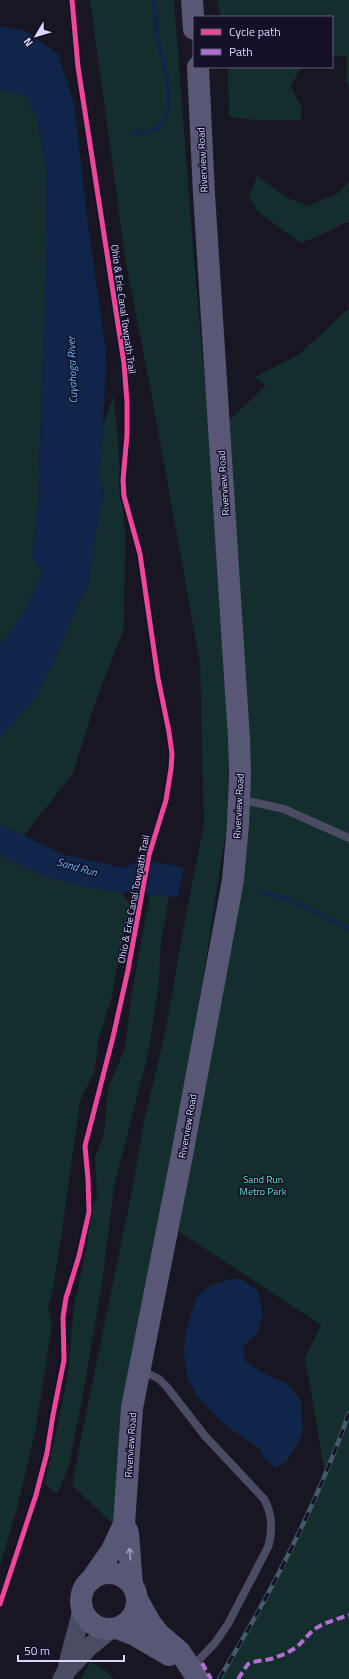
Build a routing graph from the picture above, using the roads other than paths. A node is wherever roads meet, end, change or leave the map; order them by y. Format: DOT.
graph roads {
  1 [pos="192,0"];
  2 [pos="193,16"];
  3 [pos="198,74"];
  4 [pos="239,799"];
  5 [pos="349,838"];
  6 [pos="141,1370"];
  7 [pos="124,1524"];
  8 [pos="91,1580"];
  9 [pos="135,1592"];
  10 [pos="82,1607"];
  11 [pos="114,1628"];
  12 [pos="194,1674"];
  13 [pos="64,1675"];
  1 -- 2 [label="main road"];
  3 -- 4 [label="main road, Riverview Road"];
  4 -- 5 [label="lane"];
  4 -- 6 [label="main road, Riverview Road"];
  6 -- 7 [label="main road, Riverview Road"];
  6 -- 12 [label="lane"];
  7 -- 8 [label="main road, Riverview Road"];
  9 -- 7 [label="main road, Riverview Road, one-way"];
  8 -- 9 [label="main road"];
  8 -- 10 [label="main road"];
  9 -- 11 [label="main road"];
  9 -- 12 [label="main road"];
  10 -- 11 [label="main road"];
  10 -- 13 [label="street"];
  11 -- 12 [label="main road"];
  11 -- 13 [label="street"];
}
